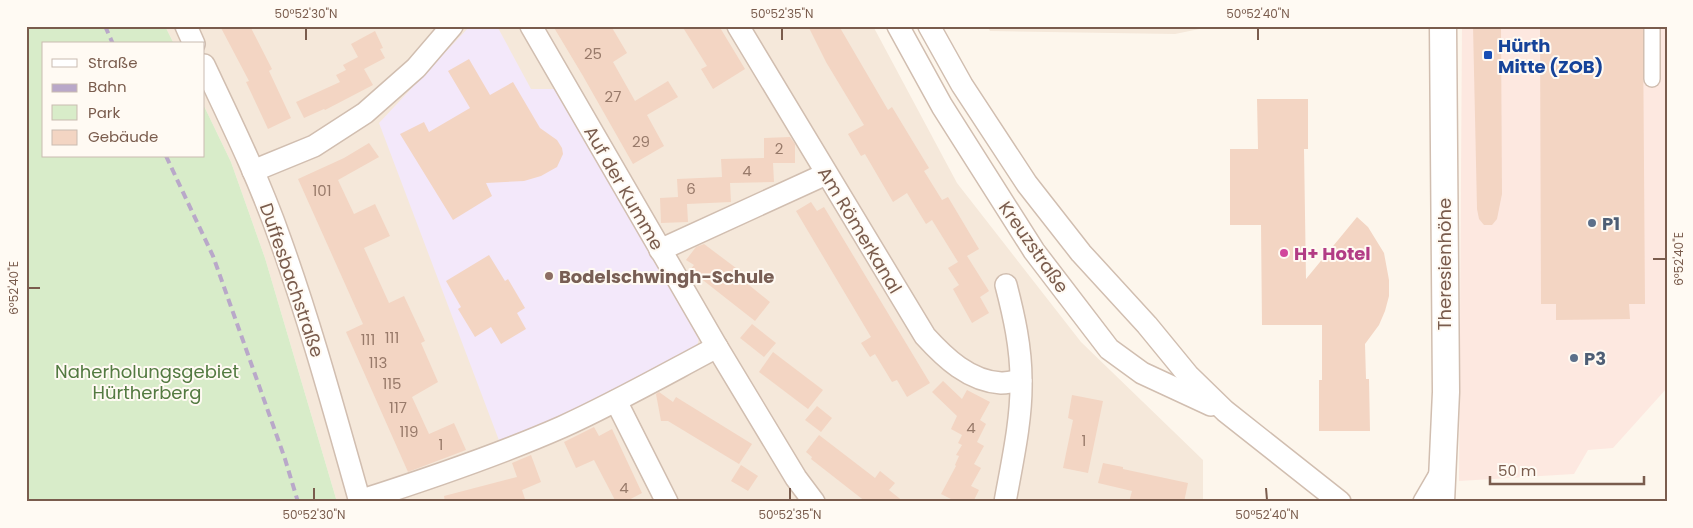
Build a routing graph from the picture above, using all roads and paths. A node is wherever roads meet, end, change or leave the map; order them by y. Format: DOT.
graph roads {
  1 [pos="186,26"];
  2 [pos="452,26"];
  3 [pos="531,26"];
  4 [pos="738,26"];
  5 [pos="898,26"];
  6 [pos="929,26"];
  7 [pos="1443,26"];
  8 [pos="1652,26"];
  9 [pos="193,42"];
  10 [pos="205,67"];
  11 [pos="1652,79"];
  12 [pos="253,171"];
  13 [pos="826,174"];
  14 [pos="660,250"];
  15 [pos="1006,285"];
  16 [pos="717,347"];
  17 [pos="1021,380"];
  18 [pos="616,401"];
  19 [pos="1225,411"];
  20 [pos="1443,469"];
  21 [pos="359,501"];
  22 [pos="667,502"];
  23 [pos="814,502"];
  24 [pos="1005,502"];
  25 [pos="1340,502"];
  26 [pos="1424,502"];
  27 [pos="1441,502"];
  1 -- 9 [label="street"];
  2 -- 12 [label="street"];
  3 -- 14 [label="street, Auf der Kumme"];
  4 -- 13 [label="street, Am Römerkanal"];
  5 -- 19 [label="street, Kreuzstraße"];
  6 -- 19 [label="street, Kreuzstraße"];
  7 -- 20 [label="street, Theresienhöhe"];
  8 -- 11 [label="street"];
  10 -- 12 [label="street, Duffesbachstraße"];
  12 -- 21 [label="street, Duffesbachstraße"];
  13 -- 14 [label="street"];
  13 -- 17 [label="street, Am Römerkanal"];
  14 -- 16 [label="street, Auf der Kumme"];
  15 -- 17 [label="street"];
  16 -- 18 [label="street"];
  16 -- 23 [label="street, Auf der Kumme"];
  17 -- 24 [label="street"];
  18 -- 21 [label="street"];
  18 -- 22 [label="street"];
  19 -- 25 [label="street, Kreuzstraße"];
  20 -- 26 [label="street"];
  20 -- 27 [label="street, Theresienhöhe"];
}
